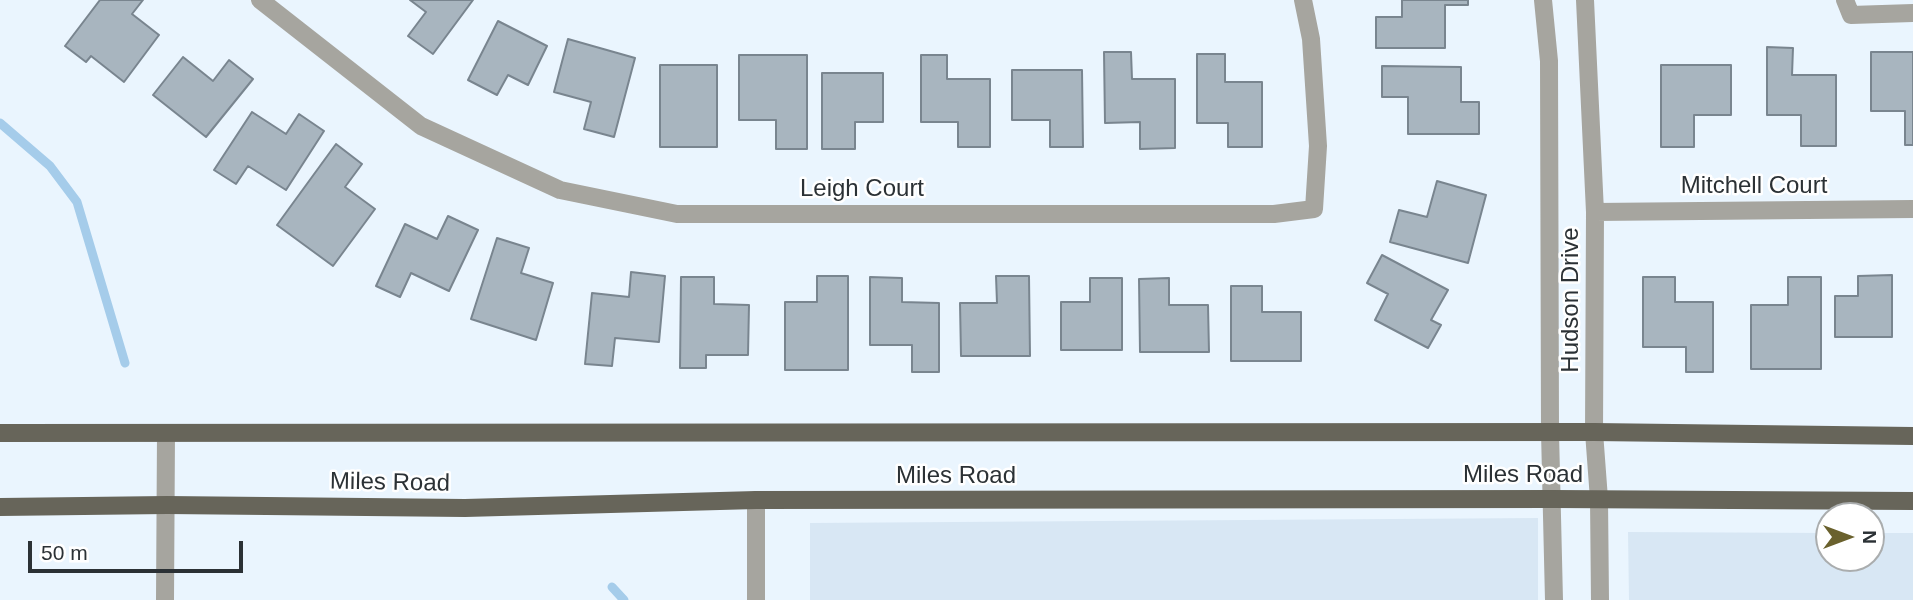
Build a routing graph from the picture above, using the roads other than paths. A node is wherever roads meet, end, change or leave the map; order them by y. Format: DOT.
graph roads {
  1 [pos="260,0"];
  2 [pos="1303,0"];
  3 [pos="1543,0"];
  4 [pos="1585,0"];
  5 [pos="1845,0"];
  6 [pos="1913,13"];
  7 [pos="1913,209"];
  8 [pos="1595,212"];
  9 [pos="1550,432"];
  10 [pos="1594,432"];
  11 [pos="0,433"];
  12 [pos="166,433"];
  13 [pos="1913,436"];
  14 [pos="1553,499"];
  15 [pos="1599,499"];
  16 [pos="756,500"];
  17 [pos="1913,501"];
  18 [pos="167,505"];
  19 [pos="0,507"];
  20 [pos="165,600"];
  21 [pos="756,600"];
  22 [pos="1554,600"];
  23 [pos="1600,600"];
  1 -- 2 [label="street, Leigh Court"];
  3 -- 9 [label="street, Hudson Drive"];
  4 -- 8 [label="street, Hudson Drive"];
  5 -- 6 [label="street"];
  7 -- 8 [label="street, Mitchell Court"];
  8 -- 10 [label="street, Hudson Drive"];
  9 -- 10 [label="main road, Miles Road"];
  9 -- 12 [label="main road, Miles Road"];
  9 -- 14 [label="street, Hudson Drive"];
  10 -- 13 [label="main road, Miles Road"];
  10 -- 15 [label="street, Hudson Drive"];
  11 -- 12 [label="main road, Miles Road"];
  12 -- 18 [label="street"];
  14 -- 15 [label="main road, Miles Road"];
  14 -- 16 [label="main road, Miles Road"];
  14 -- 22 [label="street, Hudson Drive"];
  15 -- 17 [label="main road, Miles Road"];
  15 -- 23 [label="street, Hudson Drive"];
  16 -- 18 [label="main road, Miles Road"];
  16 -- 21 [label="street"];
  18 -- 19 [label="main road, Miles Road"];
  18 -- 20 [label="street"];
}
